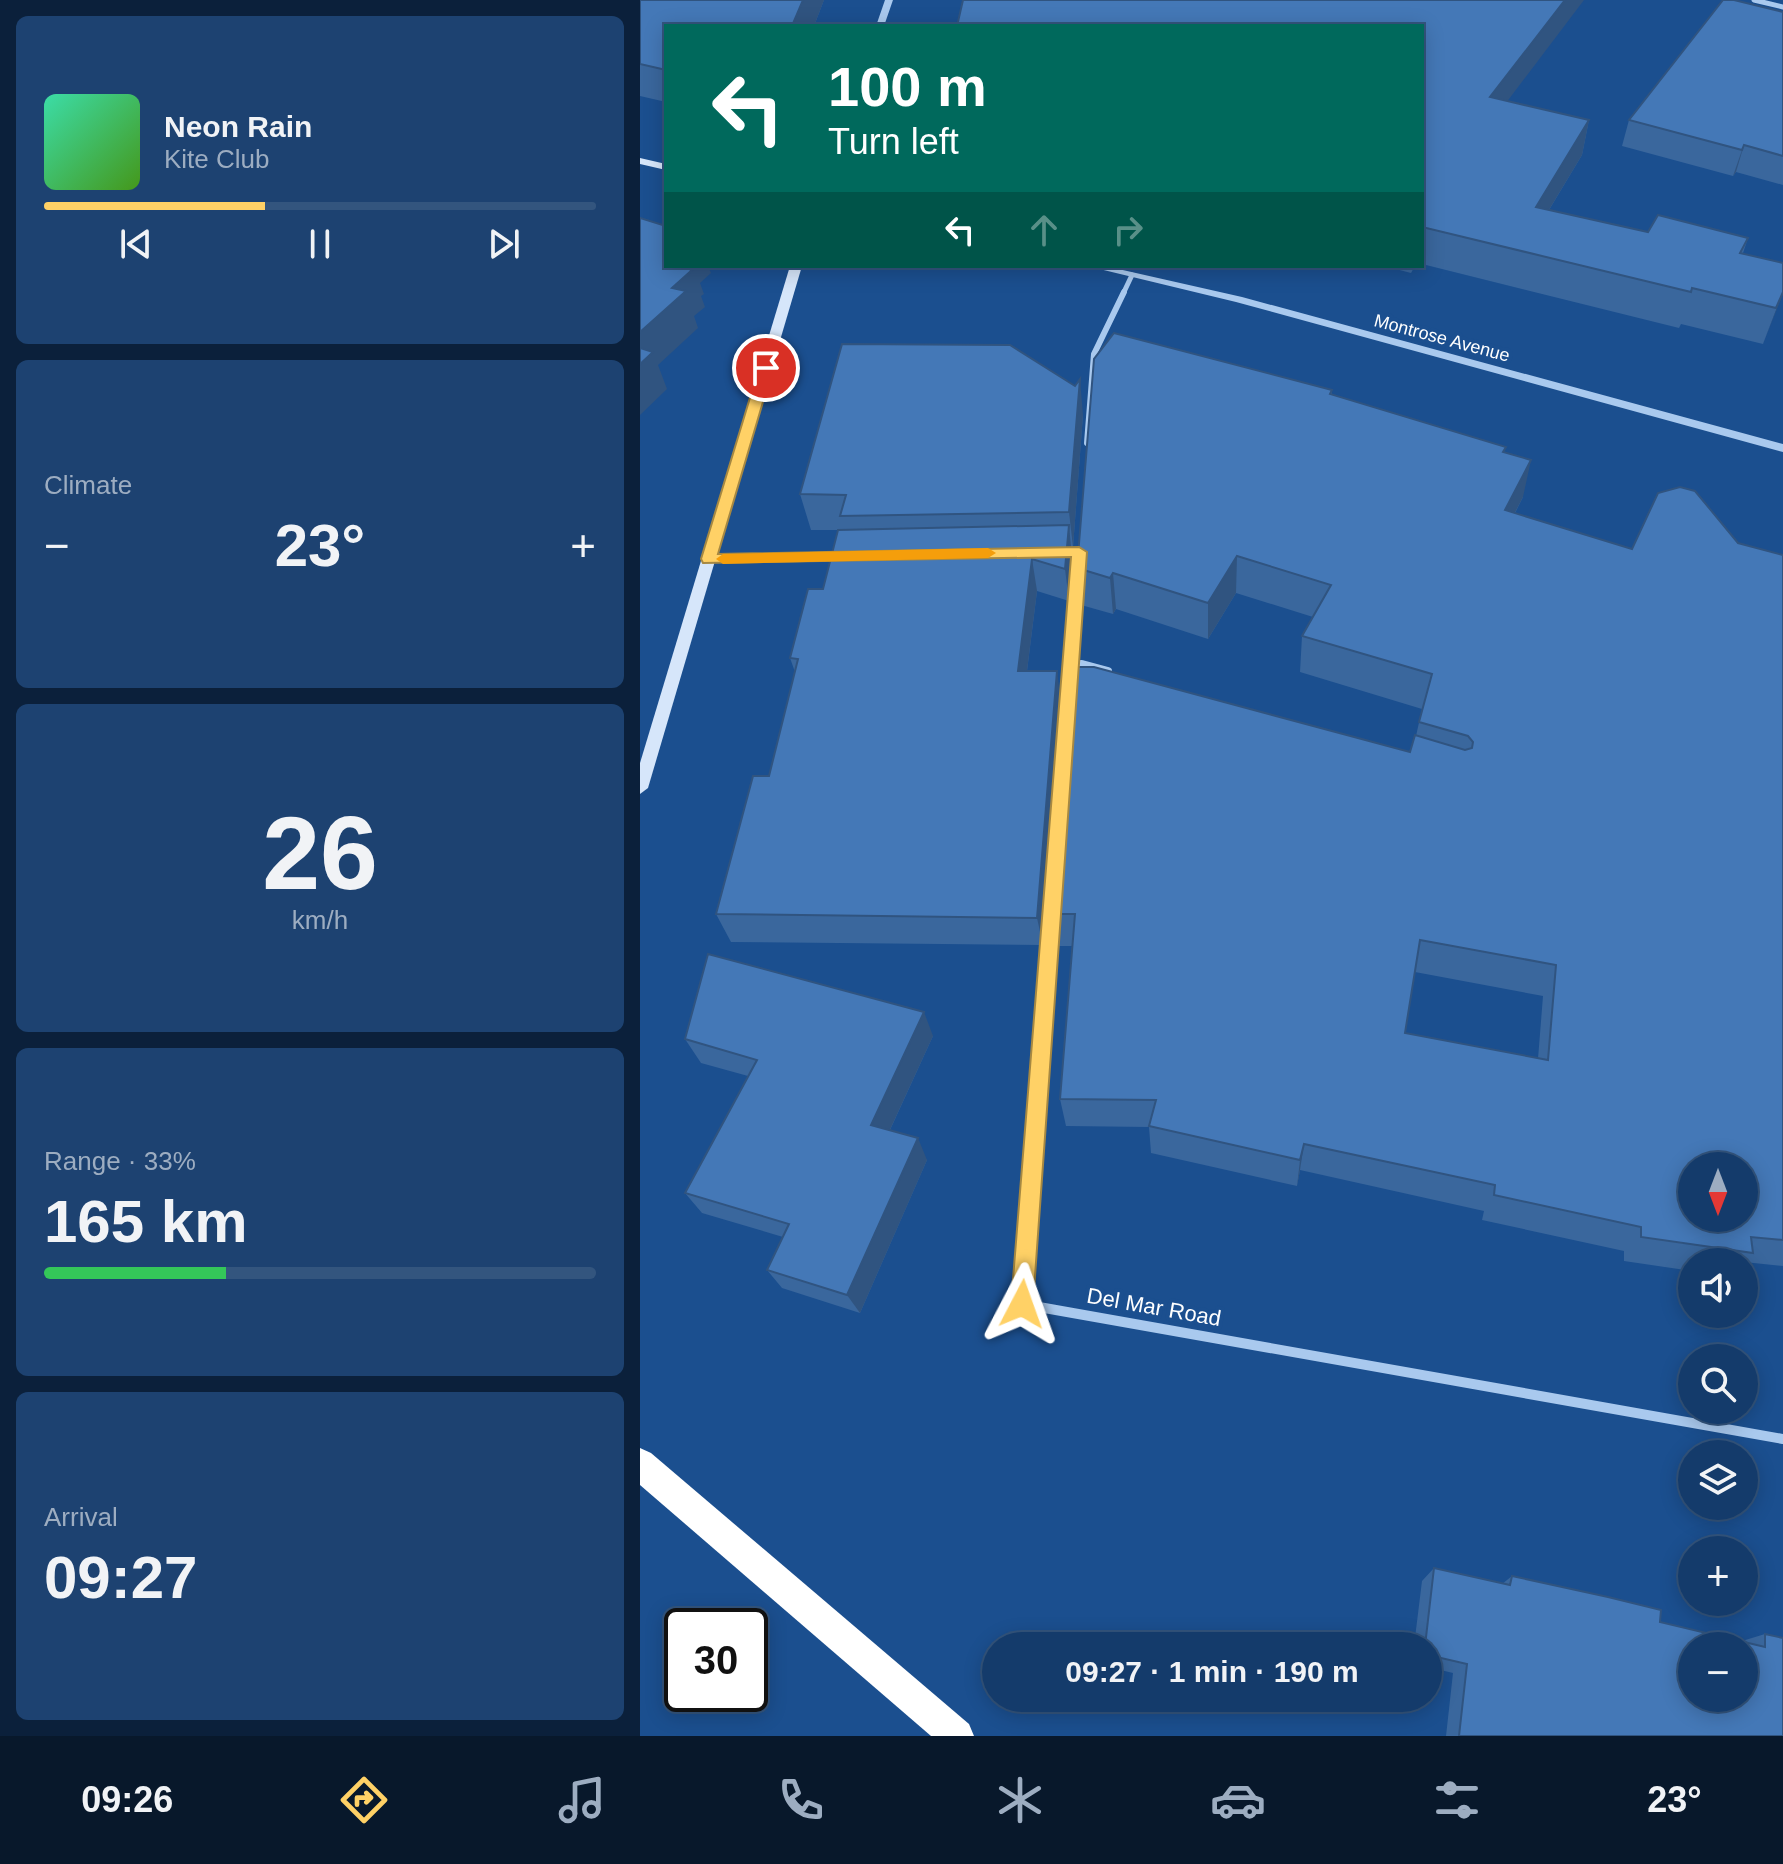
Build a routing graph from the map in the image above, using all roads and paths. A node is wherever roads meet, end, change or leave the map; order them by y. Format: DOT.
graph roads {
  1 [pos="889,0"];
  2 [pos="1754,0"];
  3 [pos="1781,4"];
  4 [pos="881,24"];
  5 [pos="640,161"];
  6 [pos="664,167"];
  7 [pos="795,268"];
  8 [pos="1101,268"];
  9 [pos="1132,275"];
  10 [pos="1783,448"];
  11 [pos="1087,450"];
  12 [pos="1079,552"];
  13 [pos="851,555"];
  14 [pos="708,559"];
  15 [pos="1070,660"];
  16 [pos="1115,673"];
  17 [pos="640,788"];
  18 [pos="1054,878"];
  19 [pos="1053,894"];
  20 [pos="1783,1439"];
  21 [pos="640,1464"];
  22 [pos="957,1736"];
  1 -- 4 [label="street"];
  2 -- 3 [label="street"];
  5 -- 6 [label="main road"];
  7 -- 14 [label="main road"];
  8 -- 9 [label="street, Montrose Avenue"];
  9 -- 10 [label="street, Montrose Avenue"];
  9 -- 11 [label="street"];
  12 -- 15 [label="street"];
  13 -- 14 [label="lane"];
  14 -- 17 [label="main road"];
  15 -- 16 [label="street"];
  15 -- 18 [label="street"];
  19 -- 20 [label="street, Del Mar Road"];
  21 -- 22 [label="highway"];
}
